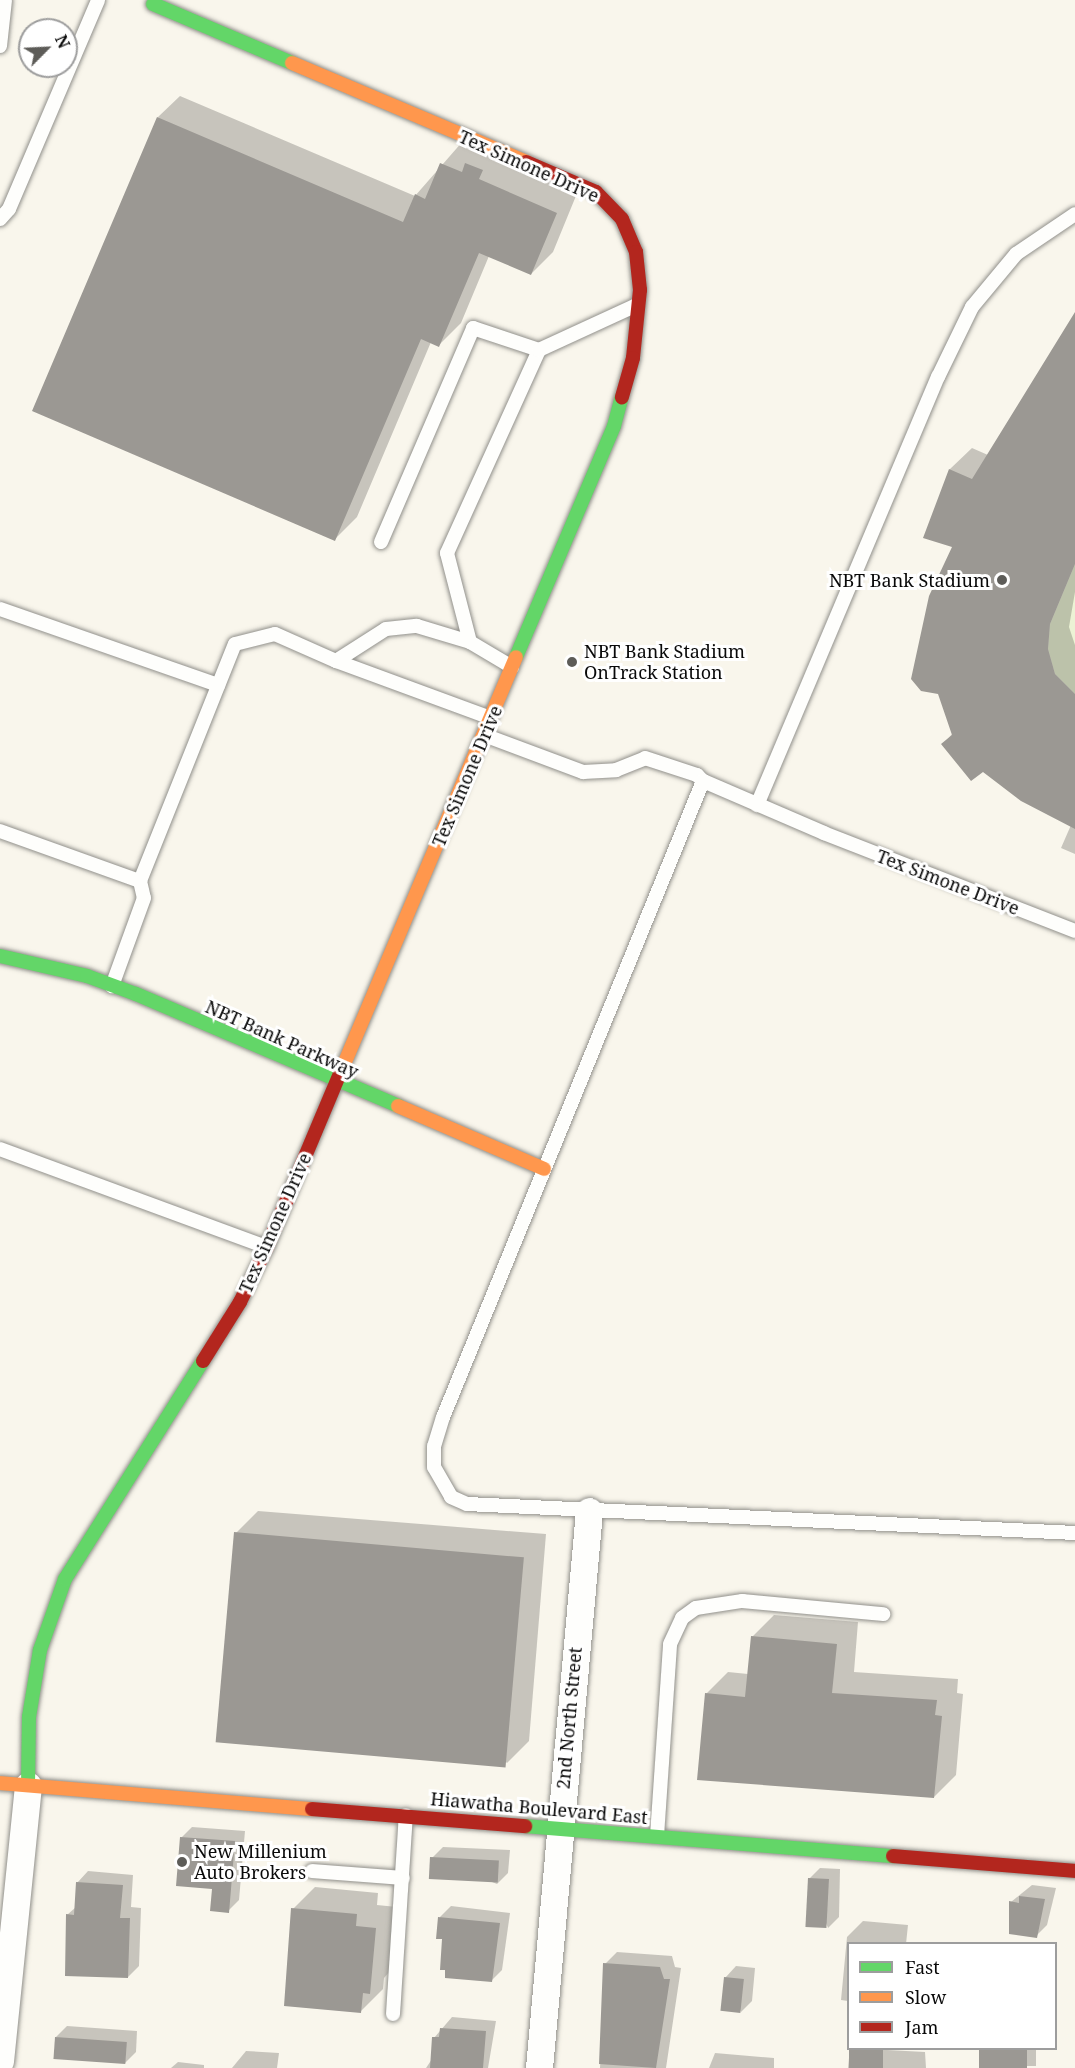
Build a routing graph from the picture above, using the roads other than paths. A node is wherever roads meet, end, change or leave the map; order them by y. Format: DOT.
graph roads {
  1 [pos="5,0"];
  2 [pos="98,0"];
  3 [pos="153,4"];
  4 [pos="0,46"];
  5 [pos="1075,214"];
  6 [pos="0,219"];
  7 [pos="638,304"];
  8 [pos="539,350"];
  9 [pos="381,542"];
  10 [pos="0,609"];
  11 [pos="470,642"];
  12 [pos="336,661"];
  13 [pos="512,668"];
  14 [pos="218,685"];
  15 [pos="491,718"];
  16 [pos="484,735"];
  17 [pos="703,781"];
  18 [pos="757,805"];
  19 [pos="0,831"];
  20 [pos="140,881"];
  21 [pos="1075,931"];
  22 [pos="0,956"];
  23 [pos="112,986"];
  24 [pos="337,1083"];
  25 [pos="0,1149"];
  26 [pos="544,1169"];
  27 [pos="267,1246"];
  28 [pos="589,1511"];
  29 [pos="1075,1533"];
  30 [pos="883,1614"];
  31 [pos="0,1783"];
  32 [pos="28,1785"];
  33 [pos="406,1815"];
  34 [pos="559,1828"];
  35 [pos="657,1836"];
  36 [pos="312,1871"];
  37 [pos="1075,1871"];
  38 [pos="403,1878"];
  39 [pos="393,2014"];
  40 [pos="0,2061"];
  41 [pos="539,2068"];
  1 -- 4 [label="lane"];
  2 -- 6 [label="lane"];
  3 -- 7 [label="street, Tex Simone Drive"];
  5 -- 18 [label="lane"];
  7 -- 8 [label="lane"];
  7 -- 13 [label="street, Tex Simone Drive"];
  8 -- 9 [label="lane"];
  8 -- 11 [label="lane"];
  10 -- 14 [label="lane"];
  11 -- 12 [label="lane"];
  11 -- 13 [label="lane"];
  12 -- 14 [label="lane"];
  12 -- 15 [label="lane"];
  13 -- 15 [label="street, Tex Simone Drive"];
  14 -- 20 [label="lane"];
  15 -- 16 [label="street, Tex Simone Drive"];
  16 -- 17 [label="lane, Tex Simone Drive"];
  16 -- 24 [label="street, Tex Simone Drive"];
  17 -- 18 [label="lane, Tex Simone Drive"];
  17 -- 26 [label="lane"];
  18 -- 21 [label="lane, Tex Simone Drive"];
  19 -- 20 [label="lane"];
  20 -- 23 [label="lane"];
  22 -- 23 [label="street, NBT Bank Parkway"];
  23 -- 24 [label="street, NBT Bank Parkway"];
  24 -- 26 [label="street, NBT Bank Parkway"];
  24 -- 27 [label="street, Tex Simone Drive"];
  25 -- 27 [label="lane"];
  26 -- 28 [label="lane"];
  27 -- 32 [label="street, Tex Simone Drive"];
  28 -- 29 [label="lane"];
  28 -- 34 [label="street, 2nd North Street"];
  30 -- 35 [label="lane"];
  31 -- 32 [label="street, Hiawatha Boulevard East"];
  32 -- 33 [label="street, Hiawatha Boulevard East"];
  32 -- 40 [label="street"];
  33 -- 34 [label="street, Hiawatha Boulevard East"];
  33 -- 38 [label="lane"];
  34 -- 35 [label="street, Hiawatha Boulevard East"];
  34 -- 41 [label="street, 2nd North Street"];
  35 -- 37 [label="street, Hiawatha Boulevard East"];
  36 -- 38 [label="lane"];
  38 -- 39 [label="lane"];
}
